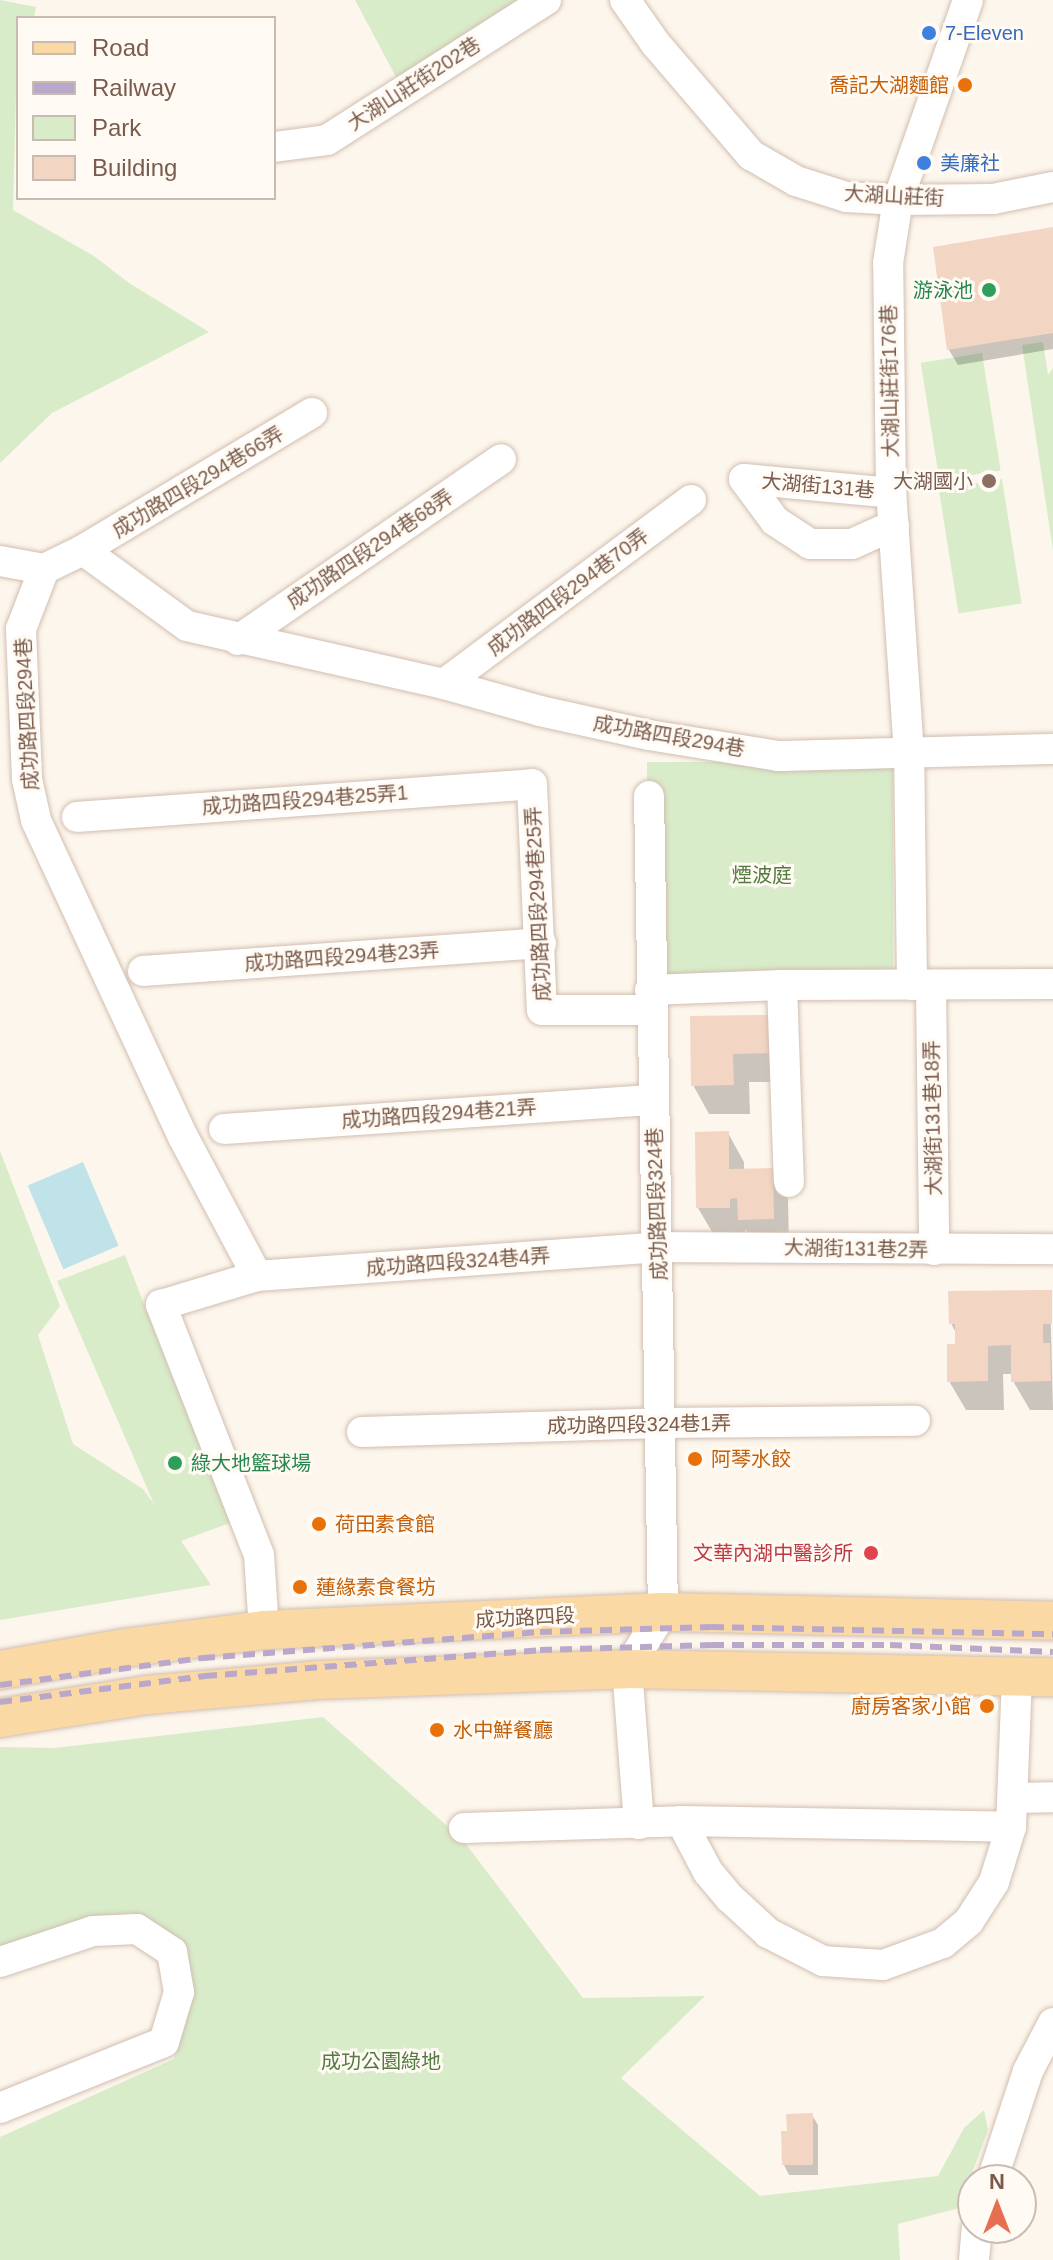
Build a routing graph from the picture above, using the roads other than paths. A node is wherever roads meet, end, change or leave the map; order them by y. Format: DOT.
graph roads {
  1 [pos="546,0"];
  2 [pos="625,0"];
  3 [pos="968,0"];
  4 [pos="276,147"];
  5 [pos="1053,187"];
  6 [pos="898,200"];
  7 [pos="312,413"];
  8 [pos="501,459"];
  9 [pos="891,493"];
  10 [pos="691,500"];
  11 [pos="894,525"];
  12 [pos="83,550"];
  13 [pos="0,561"];
  14 [pos="44,569"];
  15 [pos="238,640"];
  16 [pos="444,684"];
  17 [pos="1053,749"];
  18 [pos="909,754"];
  19 [pos="532,784"];
  20 [pos="649,796"];
  21 [pos="77,817"];
  22 [pos="541,943"];
  23 [pos="143,971"];
  24 [pos="1053,984"];
  25 [pos="782,985"];
  26 [pos="921,985"];
  27 [pos="651,1000"];
  28 [pos="654,1100"];
  29 [pos="224,1129"];
  30 [pos="789,1182"];
  31 [pos="659,1247"];
  32 [pos="1053,1249"];
  33 [pos="934,1250"];
  34 [pos="257,1276"];
  35 [pos="915,1421"];
  36 [pos="661,1423"];
  37 [pos="362,1432"];
  38 [pos="663,1612"];
  39 [pos="1053,1621"];
  40 [pos="264,1630"];
  41 [pos="627,1669"];
  42 [pos="0,1670"];
  43 [pos="1035,1676"];
  44 [pos="0,1718"];
  45 [pos="1053,1797"];
  46 [pos="1013,1813"];
  47 [pos="681,1821"];
  48 [pos="639,1824"];
  49 [pos="464,1828"];
  50 [pos="0,1962"];
  51 [pos="1053,2023"];
  52 [pos="0,2108"];
  53 [pos="997,2164"];
  1 -- 4 [label="street, 大湖山莊街202巷"];
  2 -- 6 [label="street, 大湖山莊街"];
  3 -- 6 [label="street, 大湖山莊街176巷"];
  5 -- 6 [label="street, 大湖山莊街"];
  6 -- 9 [label="street, 大湖山莊街176巷"];
  7 -- 12 [label="street, 成功路四段294巷66弄"];
  8 -- 15 [label="street, 成功路四段294巷68弄"];
  9 -- 11 [label="street, 大湖山莊街176巷"];
  9 -- 11 [label="street, 大湖街131巷"];
  10 -- 16 [label="street, 成功路四段294巷70弄"];
  11 -- 18 [label="street, 大湖山莊街176巷"];
  12 -- 14 [label="street"];
  12 -- 15 [label="street, 成功路四段294巷"];
  13 -- 14 [label="street"];
  14 -- 34 [label="street, 成功路四段294巷"];
  15 -- 16 [label="street, 成功路四段294巷"];
  16 -- 18 [label="street, 成功路四段294巷"];
  17 -- 18 [label="street, 成功路四段294巷"];
  18 -- 26 [label="street, 大湖街131巷18弄"];
  19 -- 21 [label="street, 成功路四段294巷25弄1"];
  19 -- 22 [label="street, 成功路四段294巷25弄"];
  20 -- 27 [label="street, 成功路四段324巷"];
  22 -- 23 [label="street, 成功路四段294巷23弄"];
  22 -- 27 [label="street, 成功路四段294巷25弄"];
  24 -- 26 [label="street"];
  25 -- 26 [label="street"];
  25 -- 27 [label="street"];
  25 -- 30 [label="street"];
  26 -- 33 [label="street, 大湖街131巷18弄"];
  27 -- 28 [label="street, 成功路四段324巷"];
  28 -- 29 [label="street, 成功路四段294巷21弄"];
  28 -- 31 [label="street, 成功路四段324巷"];
  31 -- 33 [label="street, 大湖街131巷2弄"];
  31 -- 34 [label="street, 成功路四段324巷4弄"];
  31 -- 36 [label="street, 成功路四段324巷"];
  32 -- 33 [label="street, 大湖街131巷2弄"];
  34 -- 40 [label="street"];
  35 -- 36 [label="street, 成功路四段324巷1弄"];
  36 -- 37 [label="street, 成功路四段324巷1弄"];
  36 -- 38 [label="street, 成功路四段324巷"];
  38 -- 39 [label="main road, 成功路四段"];
  38 -- 40 [label="main road, 成功路四段"];
  38 -- 41 [label="street"];
  40 -- 42 [label="main road, 成功路四段"];
  41 -- 43 [label="main road"];
  41 -- 44 [label="main road"];
  41 -- 48 [label="street"];
  43 -- 46 [label="street"];
  45 -- 46 [label="street"];
  46 -- 47 [label="street"];
  46 -- 47 [label="street"];
  47 -- 48 [label="street"];
  48 -- 49 [label="street"];
  50 -- 52 [label="street"];
  51 -- 53 [label="street"];
}
